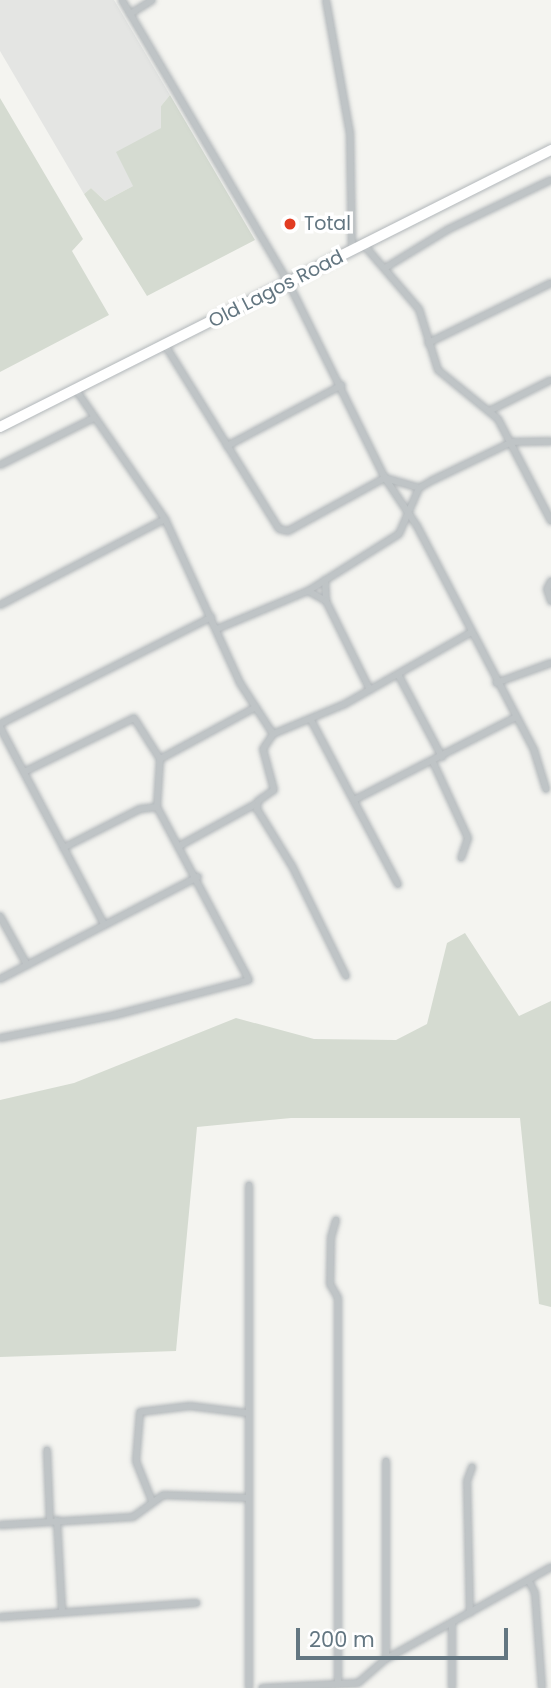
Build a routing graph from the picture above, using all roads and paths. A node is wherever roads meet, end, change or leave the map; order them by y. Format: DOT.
graph roads {
  1 [pos="122,0"];
  2 [pos="152,0"];
  3 [pos="326,0"];
  4 [pos="130,14"];
  5 [pos="551,150"];
  6 [pos="551,180"];
  7 [pos="363,244"];
  8 [pos="352,250"];
  9 [pos="385,268"];
  10 [pos="551,283"];
  11 [pos="289,284"];
  12 [pos="428,343"];
  13 [pos="164,345"];
  14 [pos="551,380"];
  15 [pos="342,385"];
  16 [pos="76,390"];
  17 [pos="489,411"];
  18 [pos="94,418"];
  19 [pos="0,428"];
  20 [pos="551,441"];
  21 [pos="512,442"];
  22 [pos="226,446"];
  23 [pos="0,465"];
  24 [pos="385,478"];
  25 [pos="419,488"];
  26 [pos="408,516"];
  27 [pos="165,519"];
  28 [pos="551,521"];
  29 [pos="325,580"];
  30 [pos="551,581"];
  31 [pos="308,591"];
  32 [pos="326,601"];
  33 [pos="551,601"];
  34 [pos="0,605"];
  35 [pos="212,617"];
  36 [pos="217,629"];
  37 [pos="470,633"];
  38 [pos="551,663"];
  39 [pos="399,676"];
  40 [pos="496,683"];
  41 [pos="370,690"];
  42 [pos="256,707"];
  43 [pos="514,718"];
  44 [pos="311,720"];
  45 [pos="0,725"];
  46 [pos="273,734"];
  47 [pos="442,757"];
  48 [pos="160,759"];
  49 [pos="433,762"];
  50 [pos="26,771"];
  51 [pos="546,789"];
  52 [pos="354,800"];
  53 [pos="256,804"];
  54 [pos="157,807"];
  55 [pos="181,845"];
  56 [pos="63,848"];
  57 [pos="461,858"];
  58 [pos="198,877"];
  59 [pos="398,884"];
  60 [pos="0,916"];
  61 [pos="104,924"];
  62 [pos="27,965"];
  63 [pos="346,976"];
  64 [pos="0,979"];
  65 [pos="0,1038"];
  66 [pos="249,1185"];
  67 [pos="336,1220"];
  68 [pos="247,1413"];
  69 [pos="47,1450"];
  70 [pos="386,1461"];
  71 [pos="472,1467"];
  72 [pos="249,1498"];
  73 [pos="152,1501"];
  74 [pos="53,1521"];
  75 [pos="0,1525"];
  76 [pos="551,1567"];
  77 [pos="529,1581"];
  78 [pos="197,1604"];
  79 [pos="62,1611"];
  80 [pos="470,1613"];
  81 [pos="0,1617"];
  82 [pos="452,1624"];
  83 [pos="386,1659"];
  84 [pos="338,1684"];
  85 [pos="358,1686"];
  86 [pos="249,1688"];
  87 [pos="262,1688"];
  88 [pos="273,1688"];
  89 [pos="452,1688"];
  90 [pos="542,1688"];
  1 -- 4 [label="street"];
  2 -- 4 [label="street"];
  3 -- 8 [label="street"];
  4 -- 11 [label="street"];
  5 -- 7 [label="main road, Old Lagos Road"];
  6 -- 9 [label="street"];
  7 -- 8 [label="main road, Old Lagos Road"];
  7 -- 9 [label="street"];
  8 -- 11 [label="main road, Old Lagos Road"];
  9 -- 12 [label="street"];
  10 -- 12 [label="street"];
  11 -- 13 [label="main road, Old Lagos Road"];
  11 -- 15 [label="street"];
  12 -- 17 [label="street"];
  13 -- 16 [label="main road, Old Lagos Road"];
  13 -- 22 [label="street"];
  14 -- 17 [label="street"];
  15 -- 22 [label="street"];
  15 -- 24 [label="street"];
  16 -- 18 [label="street"];
  16 -- 19 [label="main road, Old Lagos Road"];
  17 -- 21 [label="street"];
  18 -- 23 [label="street"];
  18 -- 27 [label="street"];
  20 -- 21 [label="street"];
  21 -- 25 [label="street"];
  21 -- 28 [label="street"];
  22 -- 24 [label="street"];
  24 -- 25 [label="street"];
  24 -- 26 [label="street"];
  25 -- 26 [label="street"];
  26 -- 29 [label="street"];
  26 -- 37 [label="street"];
  27 -- 34 [label="street"];
  27 -- 35 [label="street"];
  29 -- 31 [label="street"];
  29 -- 32 [label="street"];
  30 -- 33 [label="street"];
  31 -- 32 [label="street"];
  31 -- 36 [label="street"];
  32 -- 41 [label="street"];
  35 -- 36 [label="street"];
  35 -- 45 [label="street"];
  36 -- 42 [label="street"];
  37 -- 39 [label="street"];
  37 -- 40 [label="street"];
  38 -- 40 [label="street"];
  39 -- 41 [label="street"];
  39 -- 47 [label="street"];
  40 -- 43 [label="street"];
  41 -- 44 [label="street"];
  42 -- 46 [label="street"];
  42 -- 48 [label="street"];
  43 -- 47 [label="street"];
  43 -- 51 [label="street"];
  44 -- 46 [label="street"];
  44 -- 52 [label="street"];
  45 -- 50 [label="street"];
  46 -- 53 [label="street"];
  47 -- 49 [label="street"];
  48 -- 50 [label="street"];
  48 -- 54 [label="street"];
  49 -- 52 [label="street"];
  49 -- 57 [label="street"];
  50 -- 56 [label="street"];
  52 -- 59 [label="street"];
  53 -- 55 [label="street"];
  53 -- 63 [label="street"];
  54 -- 55 [label="street"];
  54 -- 56 [label="street"];
  55 -- 58 [label="street"];
  56 -- 61 [label="street"];
  58 -- 61 [label="street"];
  58 -- 65 [label="street"];
  60 -- 62 [label="street"];
  61 -- 62 [label="street"];
  62 -- 64 [label="street"];
  66 -- 68 [label="street"];
  67 -- 84 [label="street"];
  68 -- 72 [label="street"];
  68 -- 73 [label="street"];
  69 -- 74 [label="street"];
  70 -- 83 [label="street"];
  71 -- 80 [label="street"];
  72 -- 73 [label="street"];
  72 -- 86 [label="street"];
  73 -- 74 [label="street"];
  74 -- 75 [label="street"];
  74 -- 79 [label="street"];
  76 -- 77 [label="street"];
  77 -- 80 [label="street"];
  77 -- 90 [label="street"];
  78 -- 79 [label="street"];
  79 -- 81 [label="street"];
  80 -- 82 [label="street"];
  82 -- 83 [label="street"];
  82 -- 89 [label="street"];
  83 -- 85 [label="street"];
  84 -- 85 [label="street"];
  84 -- 88 [label="street"];
  87 -- 88 [label="street"];
}
